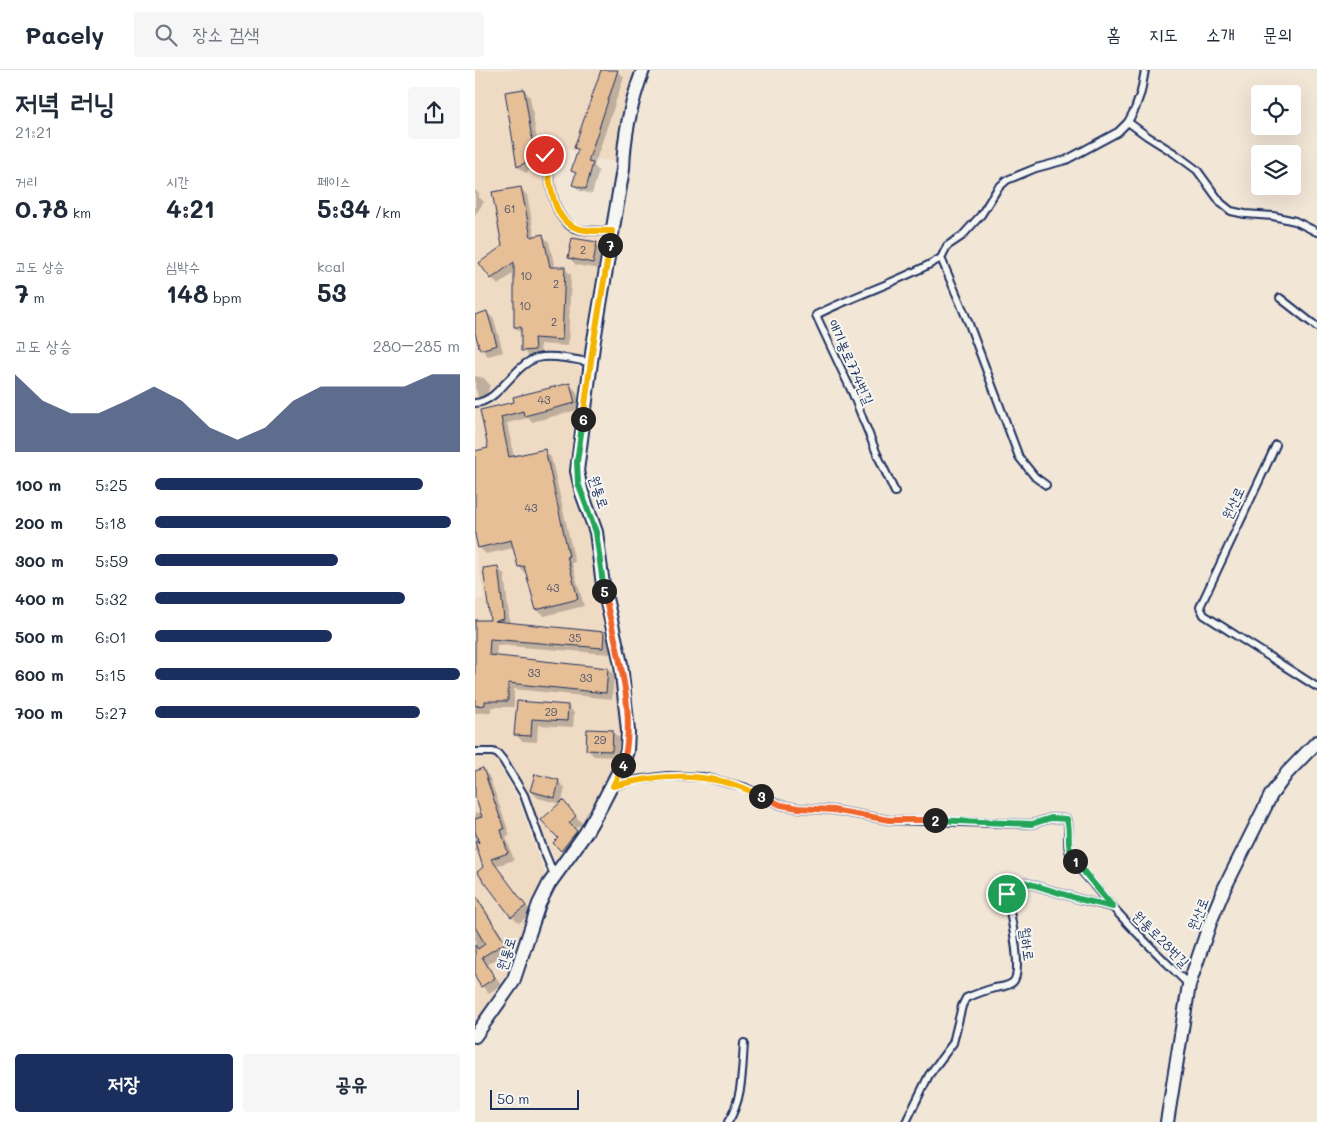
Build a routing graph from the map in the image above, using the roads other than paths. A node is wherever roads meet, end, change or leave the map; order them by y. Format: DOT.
graph roads {
  1 [pos="643,70"];
  2 [pos="1145,70"];
  3 [pos="1128,122"];
  4 [pos="545,155"];
  5 [pos="612,231"];
  6 [pos="1317,232"];
  7 [pos="941,258"];
  8 [pos="1280,298"];
  9 [pos="1317,327"];
  10 [pos="591,362"];
  11 [pos="475,403"];
  12 [pos="1276,446"];
  13 [pos="1046,485"];
  14 [pos="895,492"];
  15 [pos="1317,687"];
  16 [pos="1317,742"];
  17 [pos="475,752"];
  18 [pos="613,786"];
  19 [pos="555,876"];
  20 [pos="1113,907"];
  21 [pos="1189,985"];
  22 [pos="475,1036"];
  23 [pos="744,1043"];
  24 [pos="728,1122"];
  25 [pos="906,1122"];
  26 [pos="1167,1122"];
  1 -- 5 [label="street, 원통로"];
  2 -- 3 [label="lane, 애기봉로774번길"];
  3 -- 6 [label="lane"];
  3 -- 7 [label="lane, 애기봉로774번길"];
  4 -- 5 [label="lane"];
  5 -- 10 [label="street, 원통로"];
  7 -- 13 [label="lane"];
  7 -- 14 [label="lane, 애기봉로774번길"];
  8 -- 9 [label="lane"];
  10 -- 11 [label="lane"];
  10 -- 18 [label="street, 원통로"];
  12 -- 15 [label="lane, 원산로"];
  16 -- 21 [label="street, 원산로"];
  17 -- 19 [label="lane"];
  18 -- 19 [label="street, 원통로"];
  18 -- 20 [label="lane, 원통로28번길"];
  19 -- 22 [label="street, 원통로"];
  20 -- 21 [label="lane, 원통로28번길"];
  20 -- 25 [label="lane, 월하로"];
  21 -- 26 [label="street, 원산로"];
  23 -- 24 [label="lane"];
}
